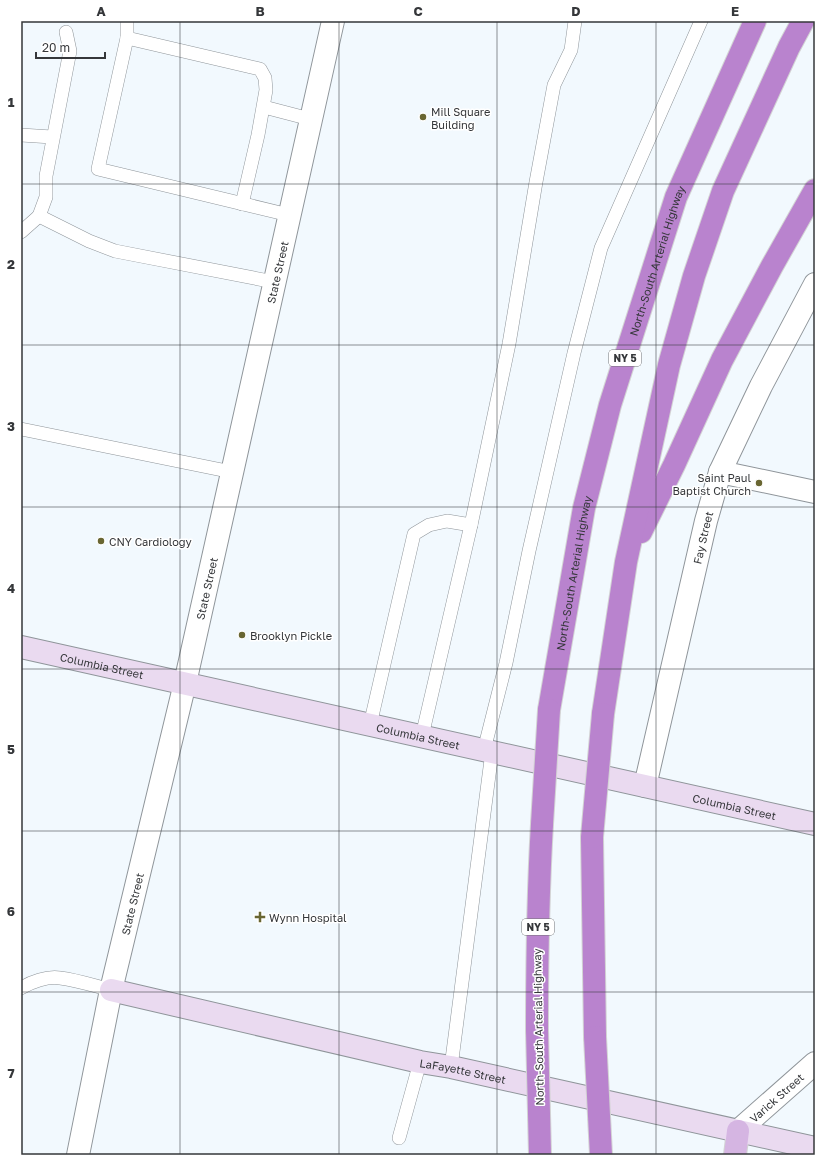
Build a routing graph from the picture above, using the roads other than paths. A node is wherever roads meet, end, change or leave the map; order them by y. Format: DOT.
graph roads {
  1 [pos="127,21"];
  2 [pos="332,21"];
  3 [pos="575,21"];
  4 [pos="700,21"];
  5 [pos="755,21"];
  6 [pos="803,21"];
  7 [pos="66,32"];
  8 [pos="127,38"];
  9 [pos="264,107"];
  10 [pos="310,119"];
  11 [pos="21,135"];
  12 [pos="52,137"];
  13 [pos="815,190"];
  14 [pos="242,204"];
  15 [pos="289,215"];
  16 [pos="40,216"];
  17 [pos="21,232"];
  18 [pos="274,282"];
  19 [pos="815,284"];
  20 [pos="21,429"];
  21 [pos="232,472"];
  22 [pos="720,472"];
  23 [pos="815,492"];
  24 [pos="471,525"];
  25 [pos="626,562"];
  26 [pos="21,647"];
  27 [pos="185,683"];
  28 [pos="370,725"];
  29 [pos="422,736"];
  30 [pos="488,751"];
  31 [pos="645,786"];
  32 [pos="815,824"];
  33 [pos="21,988"];
  34 [pos="112,990"];
  35 [pos="420,1062"];
  36 [pos="815,1063"];
  37 [pos="451,1067"];
  38 [pos="738,1131"];
  39 [pos="399,1138"];
  40 [pos="815,1148"];
  41 [pos="78,1155"];
  42 [pos="540,1155"];
  43 [pos="601,1155"];
  44 [pos="735,1155"];
  1 -- 8 [label="lane"];
  2 -- 10 [label="street, State Street"];
  3 -- 24 [label="lane"];
  4 -- 30 [label="lane"];
  5 -- 42 [label="highway, North-South Arterial Highway / NY 5, bridge"];
  6 -- 25 [label="highway"];
  7 -- 12 [label="lane"];
  8 -- 9 [label="lane"];
  8 -- 14 [label="lane"];
  9 -- 10 [label="lane"];
  9 -- 14 [label="lane"];
  10 -- 15 [label="street, State Street"];
  11 -- 12 [label="lane"];
  12 -- 16 [label="lane"];
  13 -- 25 [label="highway"];
  14 -- 15 [label="lane"];
  15 -- 18 [label="street, State Street"];
  16 -- 17 [label="lane"];
  16 -- 18 [label="lane"];
  18 -- 21 [label="street, State Street"];
  19 -- 22 [label="street, Fay Street"];
  20 -- 21 [label="lane"];
  21 -- 27 [label="street, State Street"];
  22 -- 23 [label="street"];
  22 -- 31 [label="street, Fay Street"];
  24 -- 28 [label="lane"];
  24 -- 29 [label="lane"];
  25 -- 43 [label="highway, bridge"];
  26 -- 27 [label="street, Columbia Street"];
  27 -- 28 [label="street, Columbia Street"];
  27 -- 34 [label="street, State Street"];
  28 -- 29 [label="street, Columbia Street"];
  29 -- 30 [label="street, Columbia Street"];
  30 -- 31 [label="street, Columbia Street"];
  30 -- 37 [label="lane"];
  31 -- 32 [label="street, Columbia Street"];
  33 -- 34 [label="lane"];
  34 -- 35 [label="street, LaFayette Street"];
  34 -- 41 [label="street, State Street"];
  35 -- 37 [label="street, LaFayette Street"];
  35 -- 39 [label="lane"];
  36 -- 38 [label="street, Varick Street"];
  37 -- 38 [label="street, LaFayette Street"];
  38 -- 40 [label="street, LaFayette Street"];
  38 -- 44 [label="main road"];
}
